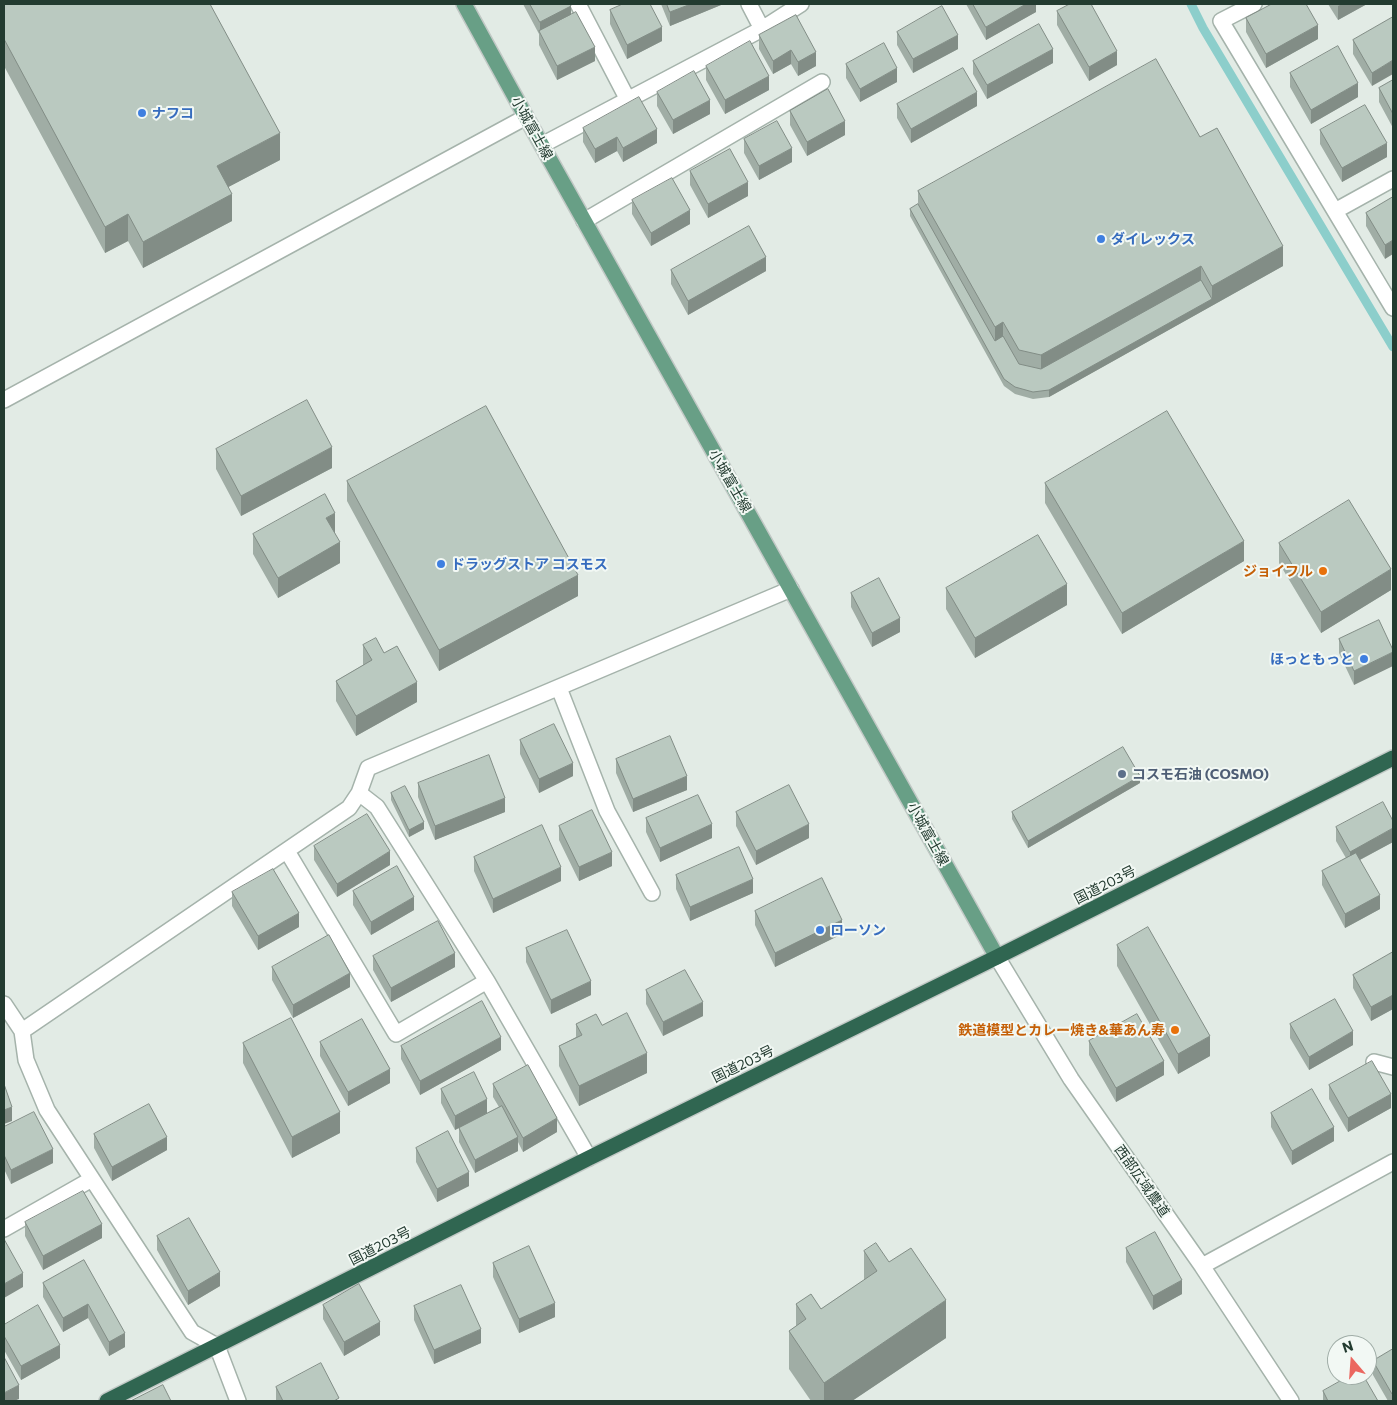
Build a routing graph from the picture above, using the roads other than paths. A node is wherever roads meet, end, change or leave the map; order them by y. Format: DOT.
graph roads {
  1 [pos="464,4"];
  2 [pos="578,4"];
  3 [pos="749,4"];
  4 [pos="801,4"];
  5 [pos="1254,4"];
  6 [pos="762,29"];
  7 [pos="822,82"];
  8 [pos="628,100"];
  9 [pos="526,117"];
  10 [pos="542,145"];
  11 [pos="1393,179"];
  12 [pos="1335,211"];
  13 [pos="584,220"];
  14 [pos="1393,308"];
  15 [pos="4,400"];
  16 [pos="791,590"];
  17 [pos="559,688"];
  18 [pos="1393,758"];
  19 [pos="359,793"];
  20 [pos="287,851"];
  21 [pos="652,893"];
  22 [pos="997,957"];
  23 [pos="486,981"];
  24 [pos="4,1004"];
  25 [pos="22,1031"];
  26 [pos="1374,1062"];
  27 [pos="1393,1066"];
  28 [pos="589,1158"];
  29 [pos="1393,1162"];
  30 [pos="92,1179"];
  31 [pos="4,1230"];
  32 [pos="1202,1266"];
  33 [pos="217,1346"];
  34 [pos="107,1401"];
  35 [pos="238,1401"];
  36 [pos="1291,1401"];
  1 -- 9 [label="main road, 小城富士線"];
  2 -- 8 [label="street"];
  3 -- 6 [label="street"];
  4 -- 6 [label="street"];
  5 -- 12 [label="street"];
  6 -- 8 [label="street"];
  7 -- 13 [label="street"];
  8 -- 10 [label="street"];
  9 -- 10 [label="main road, 小城富士線"];
  9 -- 15 [label="street"];
  10 -- 13 [label="main road, 小城富士線"];
  11 -- 12 [label="street"];
  12 -- 14 [label="street"];
  13 -- 16 [label="main road, 小城富士線"];
  16 -- 17 [label="street"];
  16 -- 22 [label="main road, 小城富士線"];
  17 -- 19 [label="street"];
  17 -- 21 [label="street"];
  18 -- 22 [label="highway, 国道203号"];
  19 -- 20 [label="street"];
  19 -- 23 [label="street"];
  20 -- 23 [label="street"];
  20 -- 25 [label="street"];
  22 -- 28 [label="highway, 国道203号"];
  22 -- 32 [label="street, 西部広域農道"];
  23 -- 28 [label="street"];
  24 -- 25 [label="street"];
  25 -- 30 [label="street"];
  26 -- 27 [label="street"];
  28 -- 33 [label="highway, 国道203号"];
  29 -- 32 [label="street"];
  30 -- 31 [label="street"];
  30 -- 33 [label="street"];
  32 -- 36 [label="street, 西部広域農道"];
  33 -- 34 [label="highway, 国道203号"];
  33 -- 35 [label="street"];
}
